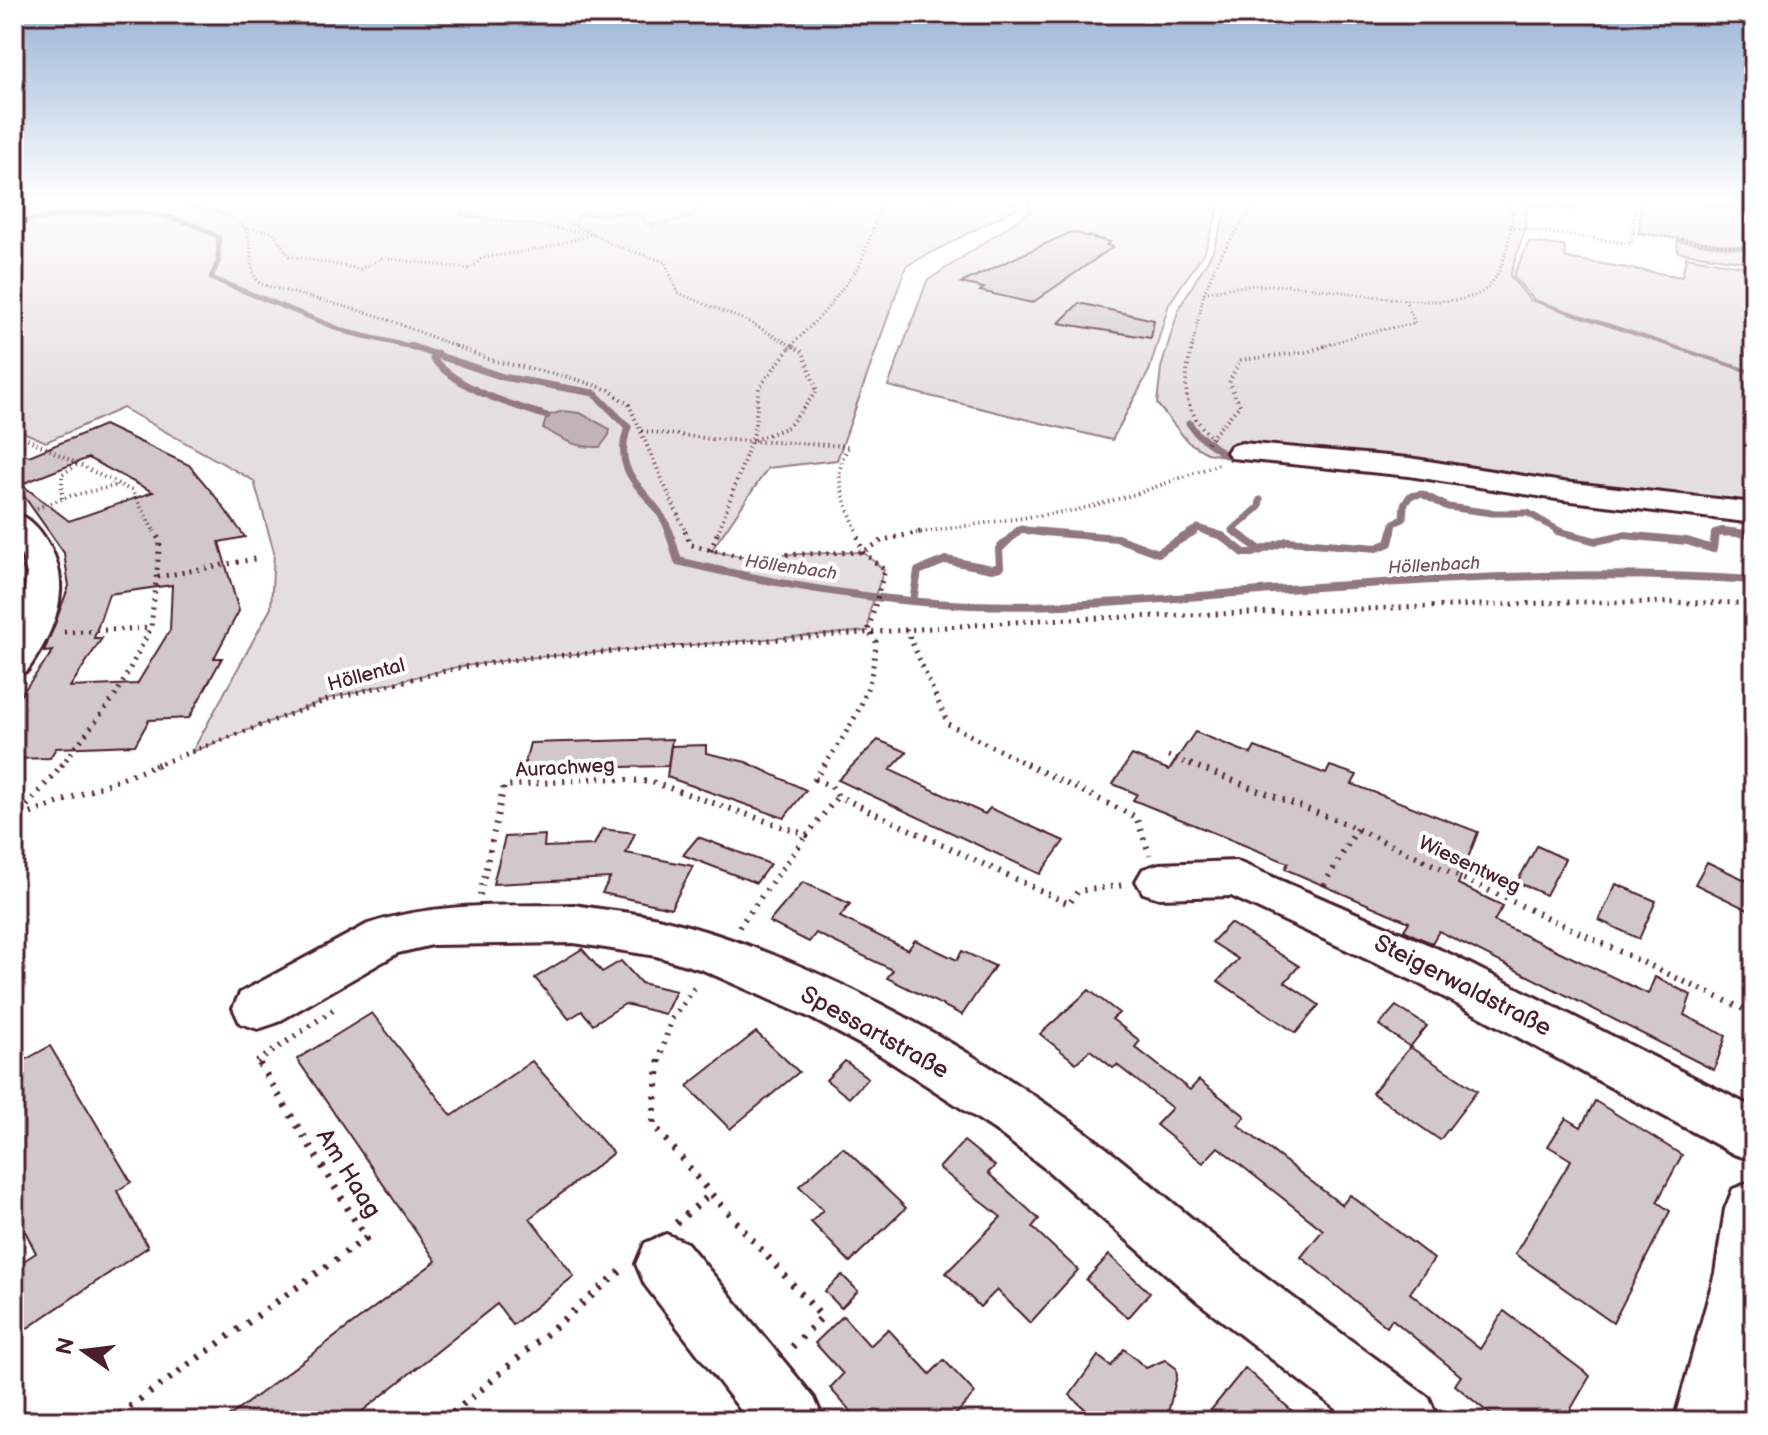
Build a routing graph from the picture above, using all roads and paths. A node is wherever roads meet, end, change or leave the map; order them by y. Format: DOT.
graph roads {
  1 [pos="250,268"];
  2 [pos="668,268"];
  3 [pos="858,268"];
  4 [pos="1214,268"];
  5 [pos="1498,268"];
  6 [pos="1204,293"];
  7 [pos="1404,298"];
  8 [pos="791,345"];
  9 [pos="642,431"];
  10 [pos="14,432"];
  11 [pos="1209,440"];
  12 [pos="752,441"];
  13 [pos="1242,452"];
  14 [pos="79,464"];
  15 [pos="119,485"];
  16 [pos="62,498"];
  17 [pos="1754,513"];
  18 [pos="23,517"];
  19 [pos="711,551"];
  20 [pos="863,552"];
  21 [pos="260,558"];
  22 [pos="158,577"];
  23 [pos="1754,603"];
  24 [pos="151,628"];
  25 [pos="906,629"];
  26 [pos="868,631"];
  27 [pos="59,633"];
  28 [pos="14,663"];
  29 [pos="1168,756"];
  30 [pos="838,796"];
  31 [pos="14,820"];
  32 [pos="1357,829"];
  33 [pos="807,835"];
  34 [pos="1159,881"];
  35 [pos="752,909"];
  36 [pos="1309,910"];
  37 [pos="473,924"];
  38 [pos="717,955"];
  39 [pos="345,1002"];
  40 [pos="258,1008"];
  41 [pos="1754,1014"];
  42 [pos="1754,1136"];
  43 [pos="711,1194"];
  44 [pos="1754,1209"];
  45 [pos="14,1213"];
  46 [pos="14,1230"];
  47 [pos="653,1254"];
  48 [pos="775,1401"];
  49 [pos="110,1421"];
  50 [pos="444,1421"];
  51 [pos="1406,1421"];
  52 [pos="1707,1421"];
  1 -- 9 [label="path"];
  2 -- 8 [label="path"];
  3 -- 8 [label="path"];
  4 -- 6 [label="path"];
  5 -- 7 [label="path"];
  6 -- 7 [label="path"];
  6 -- 11 [label="path"];
  7 -- 11 [label="path"];
  8 -- 12 [label="path"];
  8 -- 12 [label="path"];
  9 -- 12 [label="path"];
  9 -- 19 [label="path"];
  10 -- 14 [label="path"];
  11 -- 13 [label="path"];
  12 -- 19 [label="path"];
  12 -- 20 [label="path"];
  13 -- 17 [label="street"];
  13 -- 20 [label="path"];
  14 -- 15 [label="path"];
  14 -- 16 [label="path"];
  15 -- 16 [label="path"];
  15 -- 22 [label="path"];
  16 -- 18 [label="path"];
  18 -- 28 [label="street"];
  19 -- 20 [label="path"];
  20 -- 26 [label="path"];
  21 -- 22 [label="path"];
  22 -- 24 [label="path"];
  23 -- 25 [label="path, Höllental"];
  24 -- 27 [label="path"];
  24 -- 31 [label="path"];
  25 -- 26 [label="path, Höllental"];
  25 -- 34 [label="path"];
  26 -- 30 [label="path"];
  26 -- 31 [label="path, Höllental"];
  29 -- 32 [label="path, Wiesentweg"];
  30 -- 33 [label="path"];
  30 -- 34 [label="path"];
  32 -- 36 [label="path"];
  32 -- 41 [label="path, Wiesentweg"];
  33 -- 35 [label="path"];
  33 -- 37 [label="path, Aurachweg"];
  34 -- 36 [label="street, Steigerwaldstraße"];
  36 -- 42 [label="street, Steigerwaldstraße"];
  37 -- 38 [label="street, Spessartstraße"];
  37 -- 40 [label="street, Spessartstraße"];
  38 -- 43 [label="path"];
  38 -- 51 [label="street, Spessartstraße"];
  39 -- 49 [label="path, Am Haag"];
  43 -- 47 [label="path"];
  43 -- 48 [label="path"];
  44 -- 52 [label="street"];
  45 -- 46 [label="path"];
  47 -- 48 [label="street"];
  47 -- 50 [label="path"];
}
